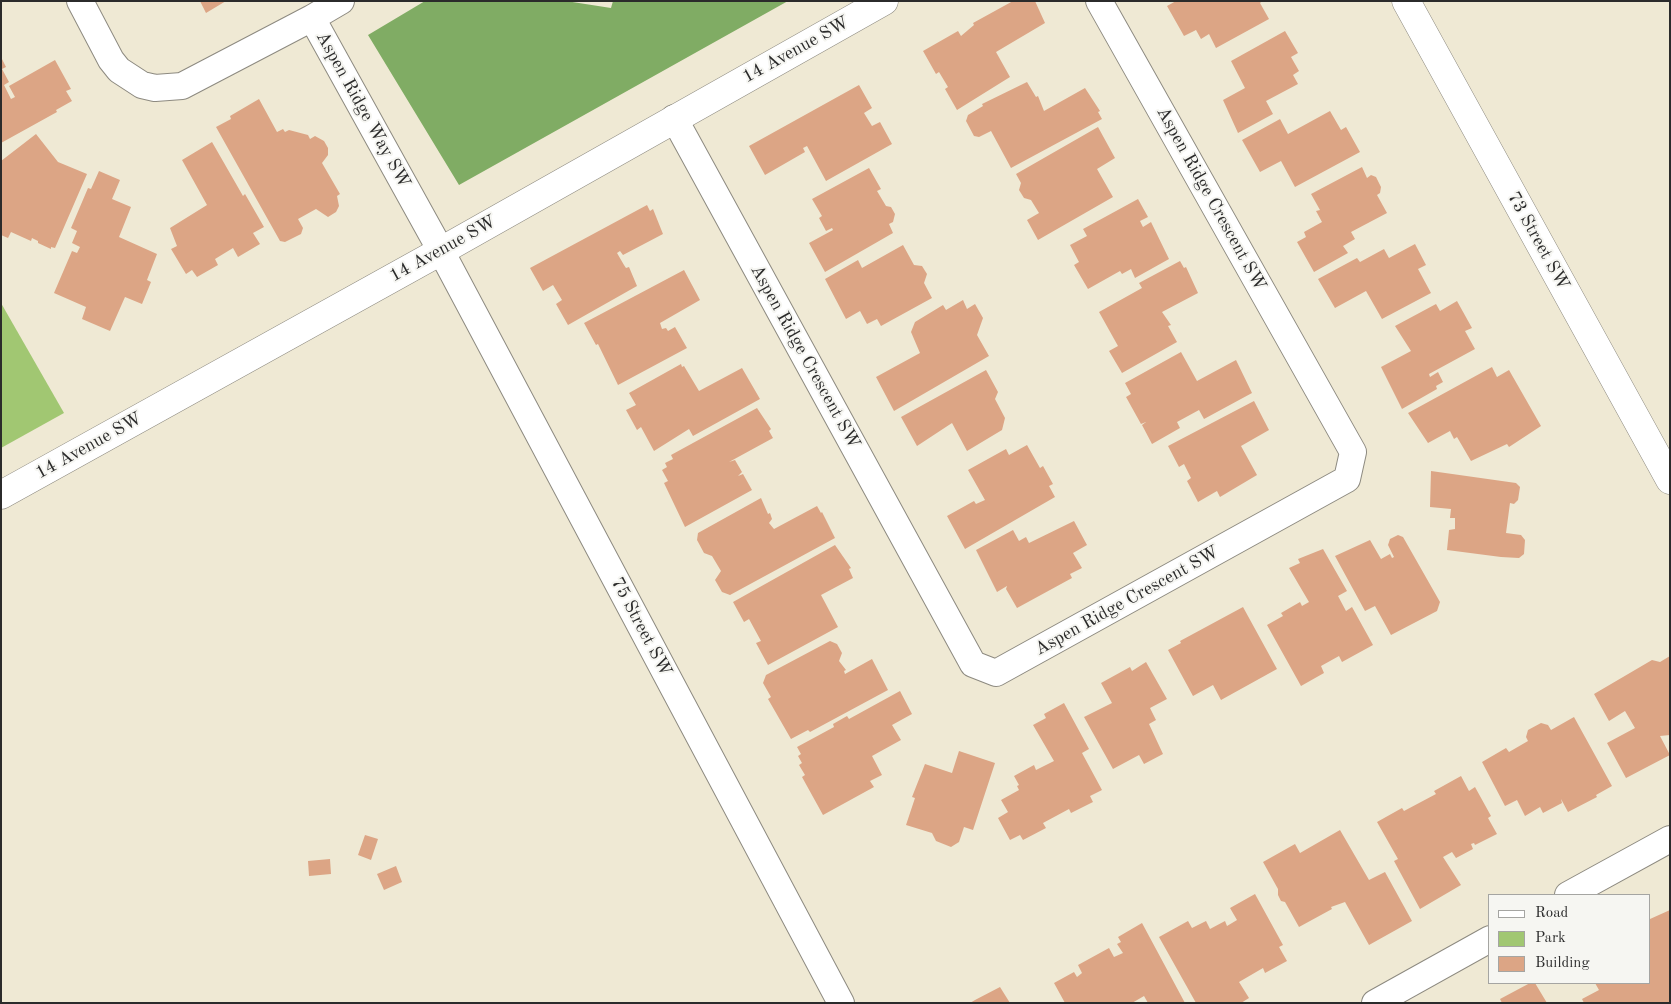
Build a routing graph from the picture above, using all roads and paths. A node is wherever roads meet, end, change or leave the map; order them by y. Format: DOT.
graph roads {
  1 [pos="80,1"];
  2 [pos="341,1"];
  3 [pos="884,1"];
  4 [pos="1099,1"];
  5 [pos="1406,1"];
  6 [pos="312,18"];
  7 [pos="674,118"];
  8 [pos="441,251"];
  9 [pos="1670,480"];
  10 [pos="1,494"];
  11 [pos="1670,839"];
  12 [pos="1570,894"];
  13 [pos="1488,940"];
  14 [pos="841,1003"];
  15 [pos="1375,1003"];
  1 -- 6 [label="street, Aspen Ridge Way SW"];
  2 -- 6 [label="street"];
  3 -- 7 [label="street, 14 Avenue SW"];
  4 -- 7 [label="street, Aspen Ridge Crescent SW"];
  5 -- 9 [label="street, 73 Street SW"];
  6 -- 8 [label="street, Aspen Ridge Way SW"];
  7 -- 8 [label="street, 14 Avenue SW"];
  8 -- 10 [label="street, 14 Avenue SW"];
  8 -- 14 [label="street, 75 Street SW"];
  11 -- 12 [label="street"];
  13 -- 15 [label="street"];
}
